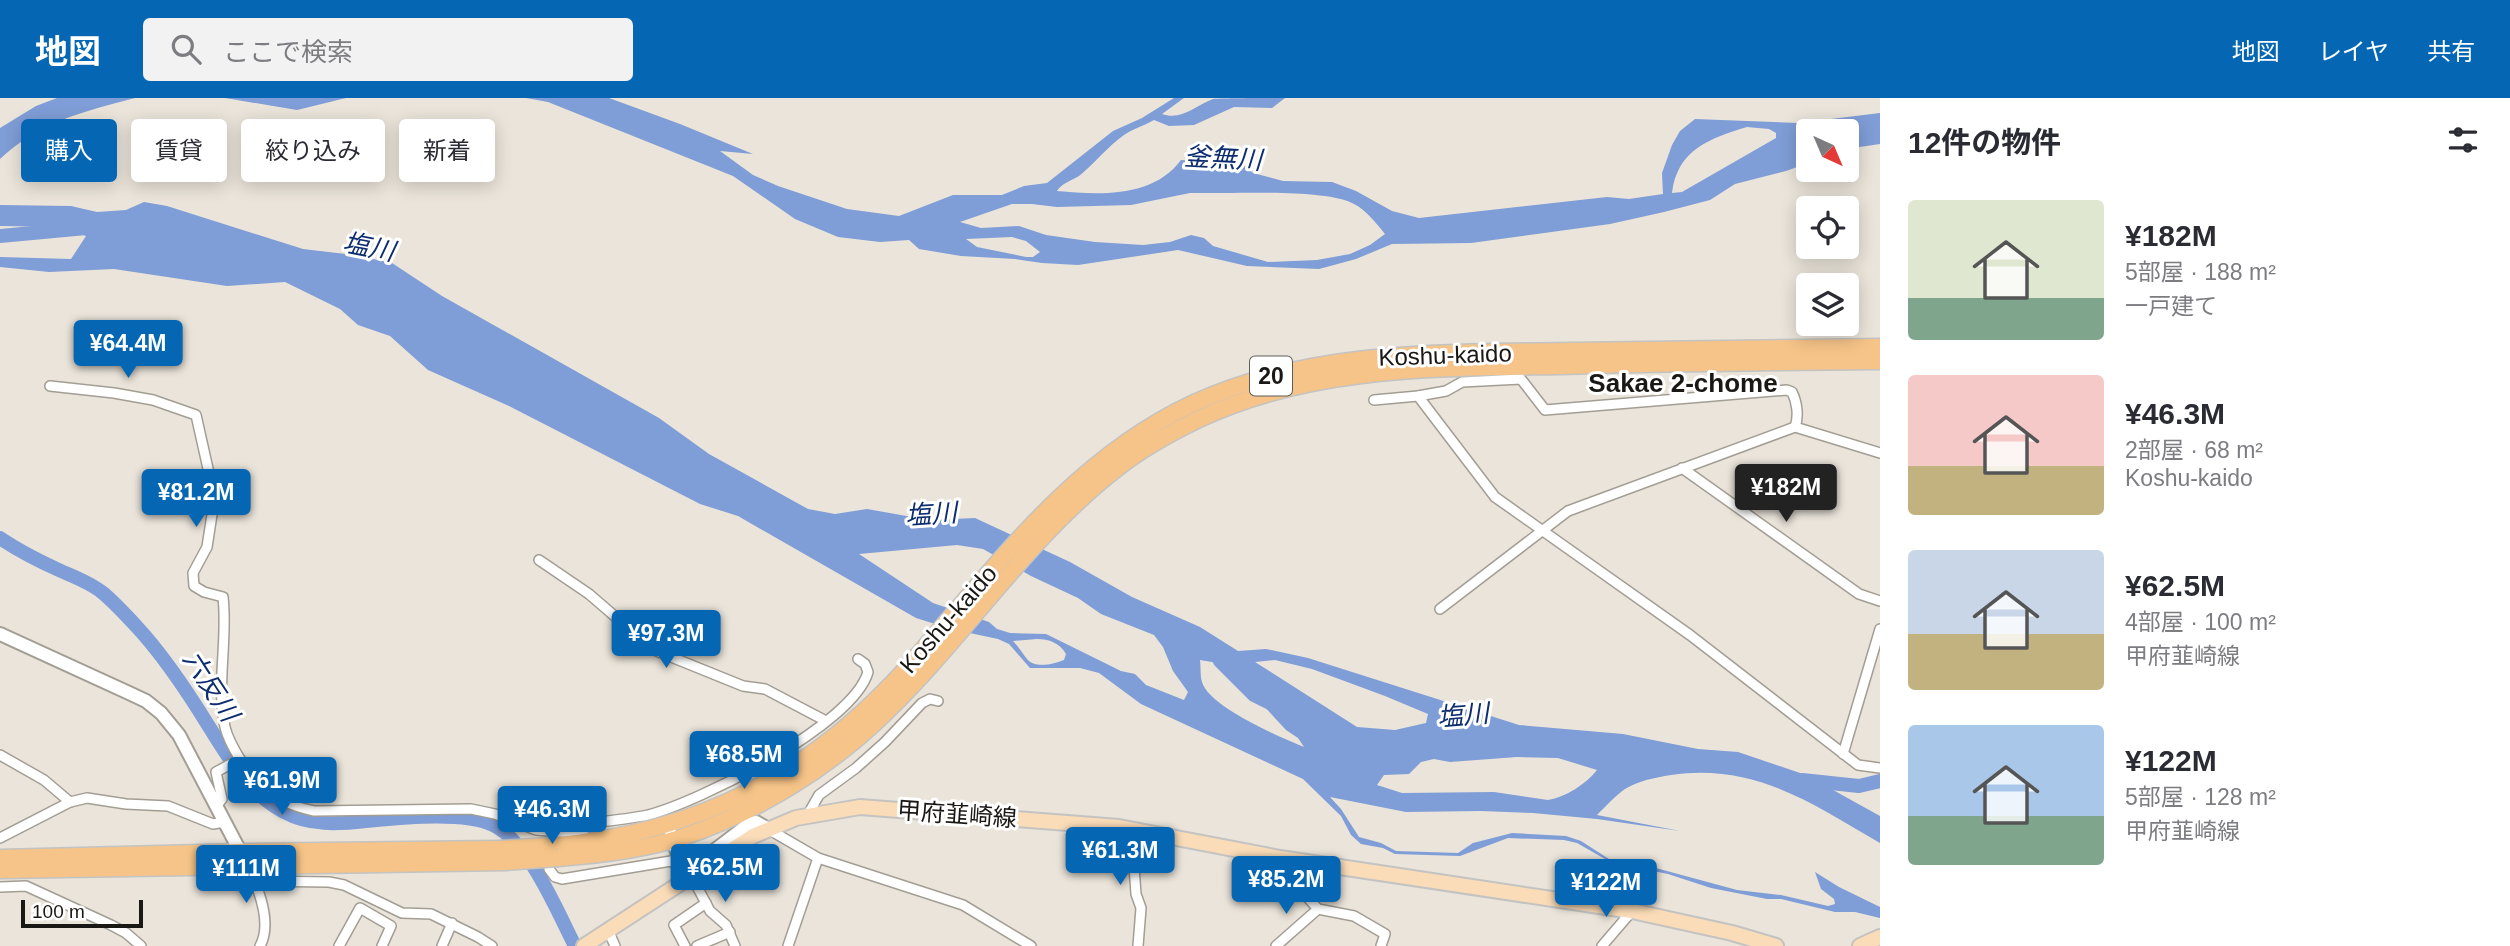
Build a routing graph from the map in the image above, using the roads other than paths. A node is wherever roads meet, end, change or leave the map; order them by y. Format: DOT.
graph roads {
  1 [pos="1880,347"];
  2 [pos="1880,361"];
  3 [pos="1496,367"];
  4 [pos="50,386"];
  5 [pos="1418,396"];
  6 [pos="1374,400"];
  7 [pos="1794,427"];
  8 [pos="1880,453"];
  9 [pos="1682,468"];
  10 [pos="1542,529"];
  11 [pos="539,560"];
  12 [pos="1880,601"];
  13 [pos="1440,609"];
  14 [pos="1880,629"];
  15 [pos="0,634"];
  16 [pos="858,659"];
  17 [pos="917,668"];
  18 [pos="938,701"];
  19 [pos="826,721"];
  20 [pos="1843,754"];
  21 [pos="0,755"];
  22 [pos="239,760"];
  23 [pos="1880,768"];
  24 [pos="812,785"];
  25 [pos="819,794"];
  26 [pos="70,802"];
  27 [pos="217,805"];
  28 [pos="807,816"];
  29 [pos="225,821"];
  30 [pos="768,830"];
  31 [pos="1138,830"];
  32 [pos="530,832"];
  33 [pos="670,832"];
  34 [pos="0,838"];
  35 [pos="589,842"];
  36 [pos="0,858"];
  37 [pos="244,858"];
  38 [pos="552,858"];
  39 [pos="818,858"];
  40 [pos="1280,858"];
  41 [pos="0,870"];
  42 [pos="692,877"];
  43 [pos="255,881"];
  44 [pos="276,881"];
  45 [pos="0,887"];
  46 [pos="260,900"];
  47 [pos="706,903"];
  48 [pos="390,907"];
  49 [pos="1318,909"];
  50 [pos="1632,911"];
  51 [pos="382,921"];
  52 [pos="452,923"];
  53 [pos="609,932"];
  54 [pos="730,932"];
  55 [pos="1880,937"];
  56 [pos="141,946"];
  57 [pos="260,946"];
  58 [pos="340,946"];
  59 [pos="382,946"];
  60 [pos="442,946"];
  61 [pos="492,946"];
  62 [pos="584,946"];
  63 [pos="615,946"];
  64 [pos="685,946"];
  65 [pos="697,946"];
  66 [pos="735,946"];
  67 [pos="788,946"];
  68 [pos="1031,946"];
  69 [pos="1138,946"];
  70 [pos="1276,946"];
  71 [pos="1381,946"];
  72 [pos="1602,946"];
  73 [pos="1776,946"];
  74 [pos="1860,946"];
  1 -- 3 [label="highway, Koshu-kaido / 20"];
  2 -- 3 [label="highway, Koshu-kaido / 20"];
  3 -- 5 [label="street"];
  3 -- 7 [label="street"];
  3 -- 17 [label="highway, Koshu-kaido / 20"];
  3 -- 17 [label="highway, Koshu-kaido / 20"];
  4 -- 22 [label="street"];
  5 -- 6 [label="street"];
  5 -- 10 [label="street"];
  7 -- 8 [label="street"];
  7 -- 9 [label="street"];
  9 -- 10 [label="street"];
  9 -- 12 [label="street"];
  10 -- 13 [label="street"];
  10 -- 20 [label="street"];
  11 -- 19 [label="street"];
  14 -- 20 [label="street"];
  15 -- 27 [label="street"];
  16 -- 19 [label="street"];
  17 -- 33 [label="highway, Koshu-kaido / 20"];
  18 -- 25 [label="street"];
  19 -- 32 [label="street"];
  20 -- 23 [label="street"];
  21 -- 26 [label="street"];
  22 -- 27 [label="street"];
  22 -- 32 [label="street"];
  24 -- 25 [label="street"];
  25 -- 28 [label="street"];
  26 -- 29 [label="street"];
  26 -- 34 [label="street"];
  27 -- 29 [label="street"];
  28 -- 30 [label="main road, 甲府韮崎線"];
  28 -- 31 [label="main road, 甲府韮崎線"];
  29 -- 37 [label="street"];
  30 -- 33 [label="street"];
  30 -- 39 [label="street"];
  30 -- 42 [label="main road, 甲府韮崎線"];
  31 -- 40 [label="main road, 甲府韮崎線"];
  31 -- 69 [label="street"];
  32 -- 35 [label="street"];
  33 -- 35 [label="highway, Koshu-kaido / 20"];
  33 -- 38 [label="highway, Koshu-kaido / 20"];
  35 -- 38 [label="highway, Koshu-kaido / 20"];
  36 -- 37 [label="highway, Koshu-kaido / 20"];
  37 -- 38 [label="highway, Koshu-kaido / 20, bridge"];
  37 -- 41 [label="highway, Koshu-kaido / 20"];
  37 -- 43 [label="street"];
  38 -- 42 [label="street"];
  39 -- 67 [label="street"];
  39 -- 68 [label="street"];
  40 -- 49 [label="street"];
  40 -- 50 [label="main road, 甲府韮崎線"];
  42 -- 47 [label="street"];
  42 -- 53 [label="main road, 甲府韮崎線"];
  43 -- 44 [label="street"];
  43 -- 46 [label="street"];
  44 -- 46 [label="street"];
  44 -- 48 [label="street"];
  45 -- 56 [label="street"];
  46 -- 57 [label="street"];
  47 -- 54 [label="street"];
  47 -- 64 [label="street"];
  48 -- 51 [label="street"];
  48 -- 52 [label="street"];
  49 -- 70 [label="street"];
  49 -- 71 [label="street"];
  50 -- 72 [label="street"];
  50 -- 73 [label="main road, 甲府韮崎線"];
  51 -- 58 [label="street"];
  51 -- 59 [label="street"];
  52 -- 60 [label="street"];
  52 -- 61 [label="street"];
  53 -- 62 [label="main road, 甲府韮崎線"];
  53 -- 63 [label="street"];
  54 -- 65 [label="street"];
  54 -- 66 [label="street"];
  55 -- 74 [label="main road"];
}
